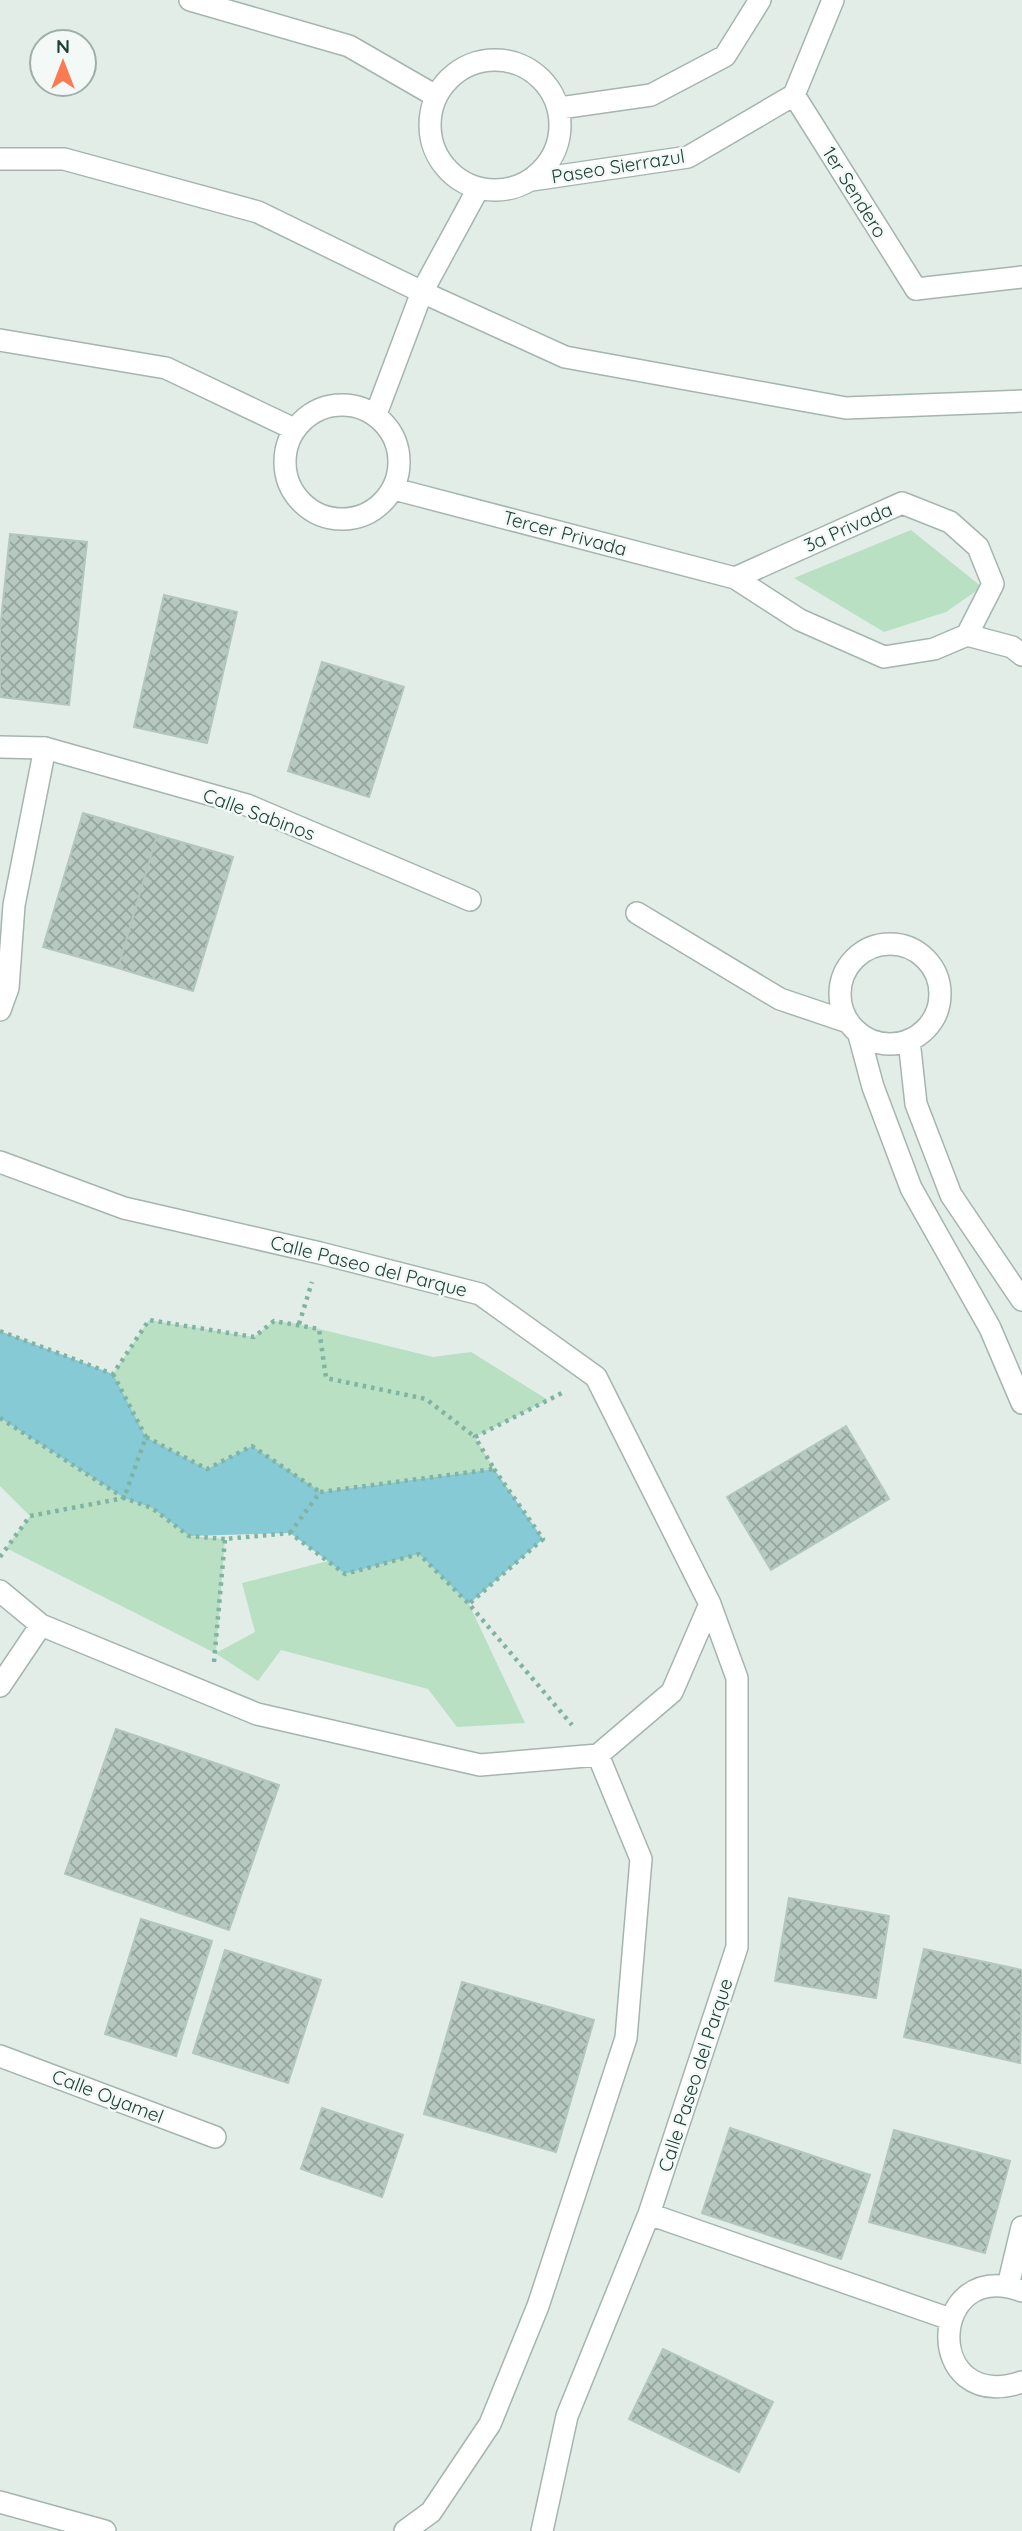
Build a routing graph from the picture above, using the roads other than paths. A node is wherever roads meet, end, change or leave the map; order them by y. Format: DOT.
graph roads {
  1 [pos="190,0"];
  2 [pos="760,0"];
  3 [pos="833,0"];
  4 [pos="434,95"];
  5 [pos="794,95"];
  6 [pos="560,108"];
  7 [pos="0,159"];
  8 [pos="532,180"];
  9 [pos="478,189"];
  10 [pos="1022,276"];
  11 [pos="422,292"];
  12 [pos="0,340"];
  13 [pos="1022,401"];
  14 [pos="376,414"];
  15 [pos="294,429"];
  16 [pos="394,489"];
  17 [pos="735,578"];
  18 [pos="967,635"];
  19 [pos="1022,655"];
  20 [pos="0,747"];
  21 [pos="45,748"];
  22 [pos="470,900"];
  23 [pos="637,913"];
  24 [pos="0,1010"];
  25 [pos="853,1028"];
  26 [pos="909,1040"];
  27 [pos="0,1162"];
  28 [pos="1022,1300"];
  29 [pos="1022,1403"];
  30 [pos="0,1591"];
  31 [pos="710,1604"];
  32 [pos="41,1625"];
  33 [pos="0,1686"];
  34 [pos="598,1755"];
  35 [pos="0,2056"];
  36 [pos="215,2137"];
  37 [pos="649,2214"];
  38 [pos="1022,2228"];
  39 [pos="1015,2289"];
  40 [pos="950,2319"];
  41 [pos="1022,2382"];
  42 [pos="0,2502"];
  43 [pos="105,2531"];
  44 [pos="405,2531"];
  45 [pos="542,2531"];
  1 -- 4 [label="street"];
  2 -- 6 [label="street"];
  3 -- 5 [label="street"];
  4 -- 6 [label="street"];
  4 -- 9 [label="street"];
  5 -- 8 [label="street, Paseo Sierrazul"];
  5 -- 10 [label="street, 1er Sendero"];
  6 -- 8 [label="street"];
  7 -- 11 [label="street"];
  8 -- 9 [label="street"];
  9 -- 11 [label="street"];
  11 -- 13 [label="street"];
  11 -- 14 [label="street"];
  12 -- 15 [label="street"];
  14 -- 15 [label="street"];
  14 -- 16 [label="street"];
  15 -- 16 [label="street"];
  16 -- 17 [label="street, Tercer Privada"];
  17 -- 18 [label="street"];
  17 -- 18 [label="street, 3a Privada"];
  18 -- 19 [label="street"];
  20 -- 21 [label="street, Calle Sabinos"];
  21 -- 22 [label="street, Calle Sabinos"];
  21 -- 24 [label="street"];
  23 -- 25 [label="street"];
  25 -- 26 [label="street"];
  25 -- 26 [label="street"];
  25 -- 29 [label="street"];
  26 -- 28 [label="street"];
  27 -- 31 [label="street, Calle Paseo del Parque"];
  30 -- 32 [label="street"];
  31 -- 34 [label="street"];
  31 -- 37 [label="street, Calle Paseo del Parque"];
  32 -- 33 [label="street"];
  32 -- 34 [label="street"];
  34 -- 44 [label="street"];
  35 -- 36 [label="street, Calle Oyamel"];
  37 -- 40 [label="street"];
  37 -- 45 [label="street, Calle Paseo del Parque"];
  38 -- 39 [label="street"];
  39 -- 40 [label="street"];
  40 -- 41 [label="street"];
  42 -- 43 [label="street"];
}
